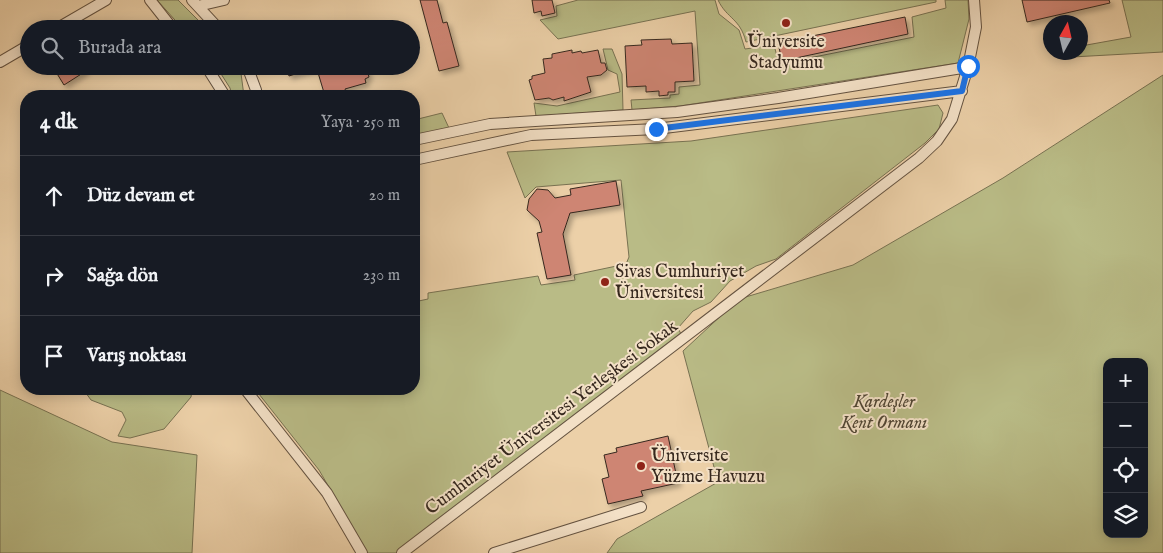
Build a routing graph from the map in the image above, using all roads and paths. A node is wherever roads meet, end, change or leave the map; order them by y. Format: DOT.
graph roads {
  1 [pos="96,0"];
  2 [pos="106,0"];
  3 [pos="150,0"];
  4 [pos="224,0"];
  5 [pos="974,0"];
  6 [pos="195,3"];
  7 [pos="63,20"];
  8 [pos="72,20"];
  9 [pos="166,20"];
  10 [pos="211,20"];
  11 [pos="20,44"];
  12 [pos="20,50"];
  13 [pos="0,55"];
  14 [pos="0,62"];
  15 [pos="968,66"];
  16 [pos="212,75"];
  17 [pos="250,75"];
  18 [pos="221,90"];
  19 [pos="256,90"];
  20 [pos="962,91"];
  21 [pos="420,139"];
  22 [pos="420,159"];
  23 [pos="250,395"];
  24 [pos="641,507"];
  25 [pos="362,553"];
  26 [pos="402,553"];
  27 [pos="494,553"];
  1 -- 7 [label="street"];
  2 -- 8 [label="street"];
  3 -- 9 [label="street"];
  4 -- 6 [label="street"];
  5 -- 15 [label="street, Cumhuriyet Üniversitesi Yerleşkesi Sokak"];
  6 -- 10 [label="street"];
  11 -- 13 [label="street"];
  12 -- 14 [label="street"];
  15 -- 20 [label="street, Cumhuriyet Üniversitesi Yerleşkesi Sokak"];
  15 -- 21 [label="street"];
  16 -- 18 [label="street"];
  17 -- 19 [label="street"];
  20 -- 22 [label="street"];
  20 -- 26 [label="street, Cumhuriyet Üniversitesi Yerleşkesi Sokak"];
  23 -- 25 [label="street"];
  24 -- 27 [label="street"];
}
